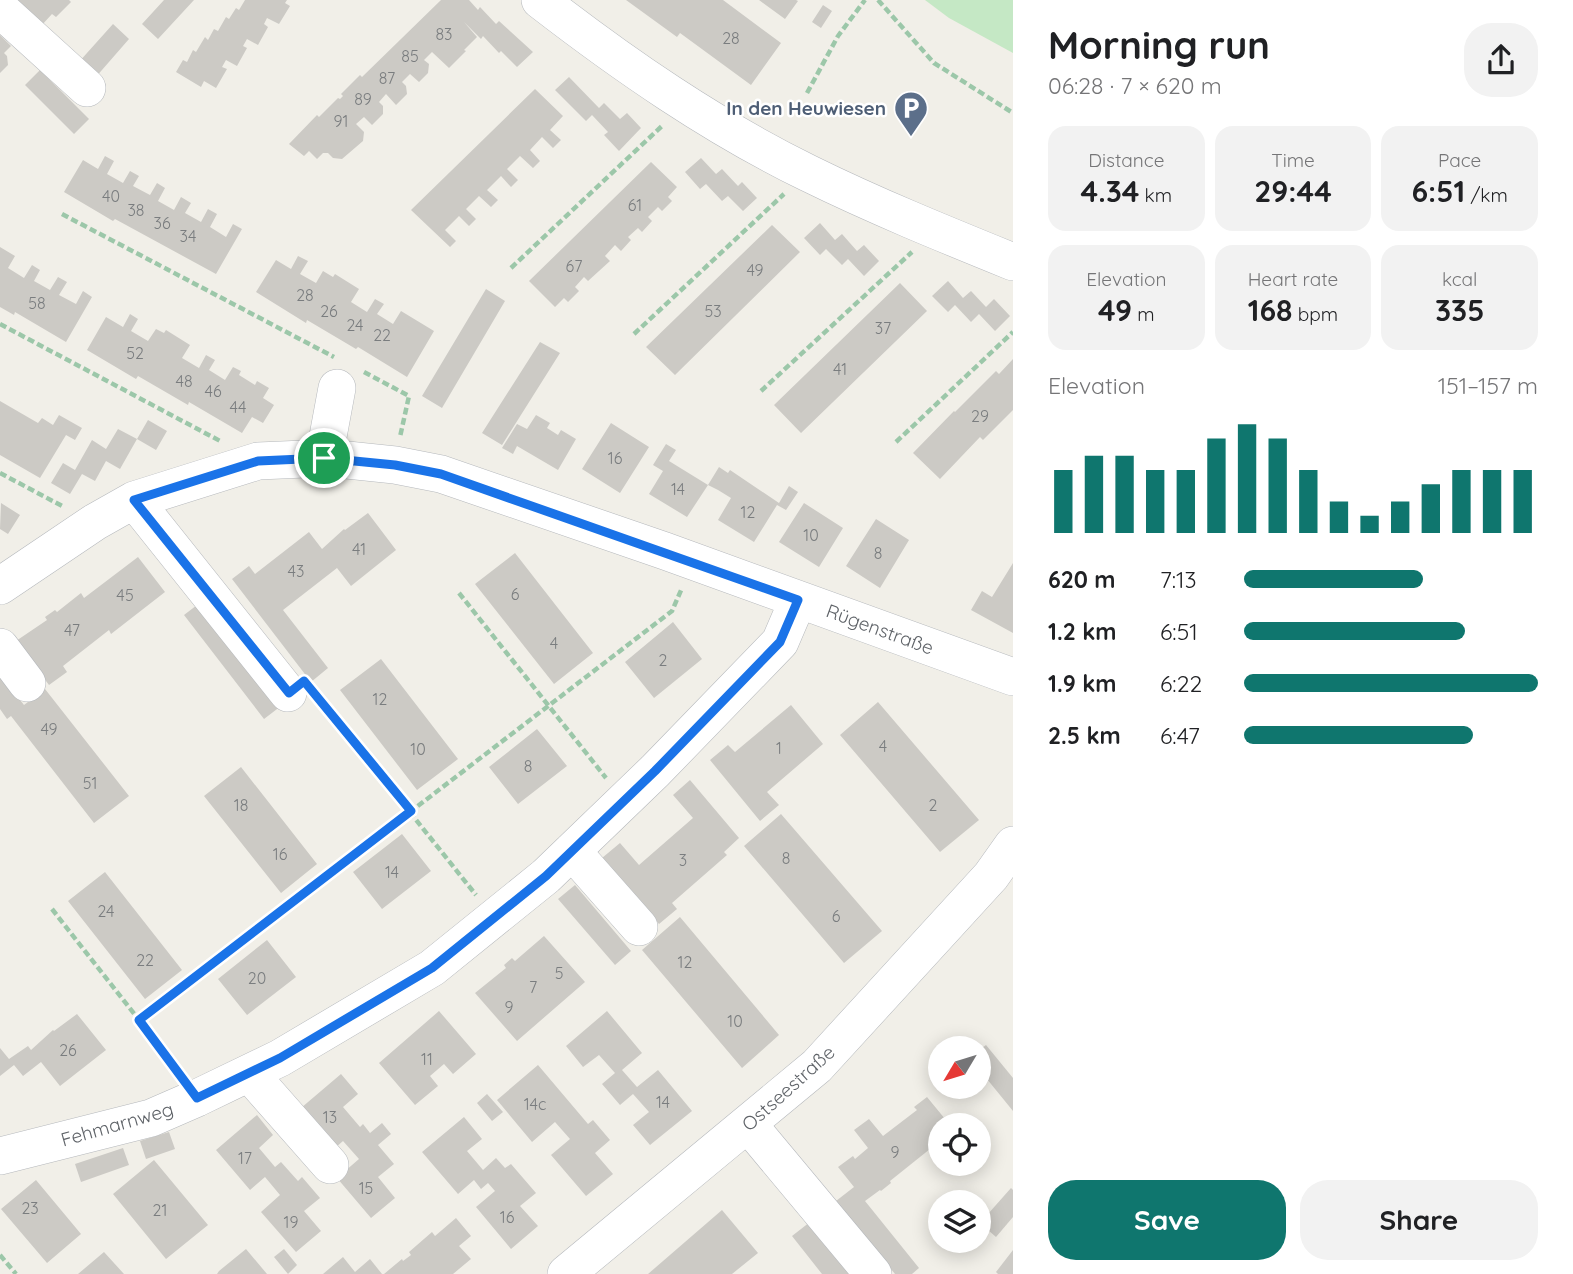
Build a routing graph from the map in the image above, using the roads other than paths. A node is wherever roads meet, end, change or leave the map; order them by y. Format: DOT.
graph roads {
  1 [pos="540,0"];
  2 [pos="0,9"];
  3 [pos="87,88"];
  4 [pos="1013,262"];
  5 [pos="344,371"];
  6 [pos="324,458"];
  7 [pos="134,500"];
  8 [pos="0,586"];
  9 [pos="798,600"];
  10 [pos="0,647"];
  11 [pos="1013,677"];
  12 [pos="27,683"];
  13 [pos="289,693"];
  14 [pos="1013,845"];
  15 [pos="572,851"];
  16 [pos="639,927"];
  17 [pos="249,1073"];
  18 [pos="748,1124"];
  19 [pos="0,1156"];
  20 [pos="330,1165"];
  21 [pos="566,1274"];
  22 [pos="873,1274"];
  1 -- 4 [label="street"];
  2 -- 3 [label="street"];
  5 -- 6 [label="street"];
  6 -- 7 [label="street, Rügenstraße"];
  6 -- 9 [label="street, Rügenstraße"];
  7 -- 8 [label="street, Rügenstraße"];
  7 -- 13 [label="street"];
  9 -- 11 [label="street, Rügenstraße"];
  9 -- 15 [label="street, Fehmarnweg"];
  10 -- 12 [label="street"];
  14 -- 18 [label="street, Ostseestraße"];
  15 -- 16 [label="street"];
  15 -- 17 [label="street, Fehmarnweg"];
  17 -- 19 [label="street, Fehmarnweg"];
  17 -- 20 [label="street"];
  18 -- 21 [label="street, Ostseestraße"];
  18 -- 22 [label="street"];
}
